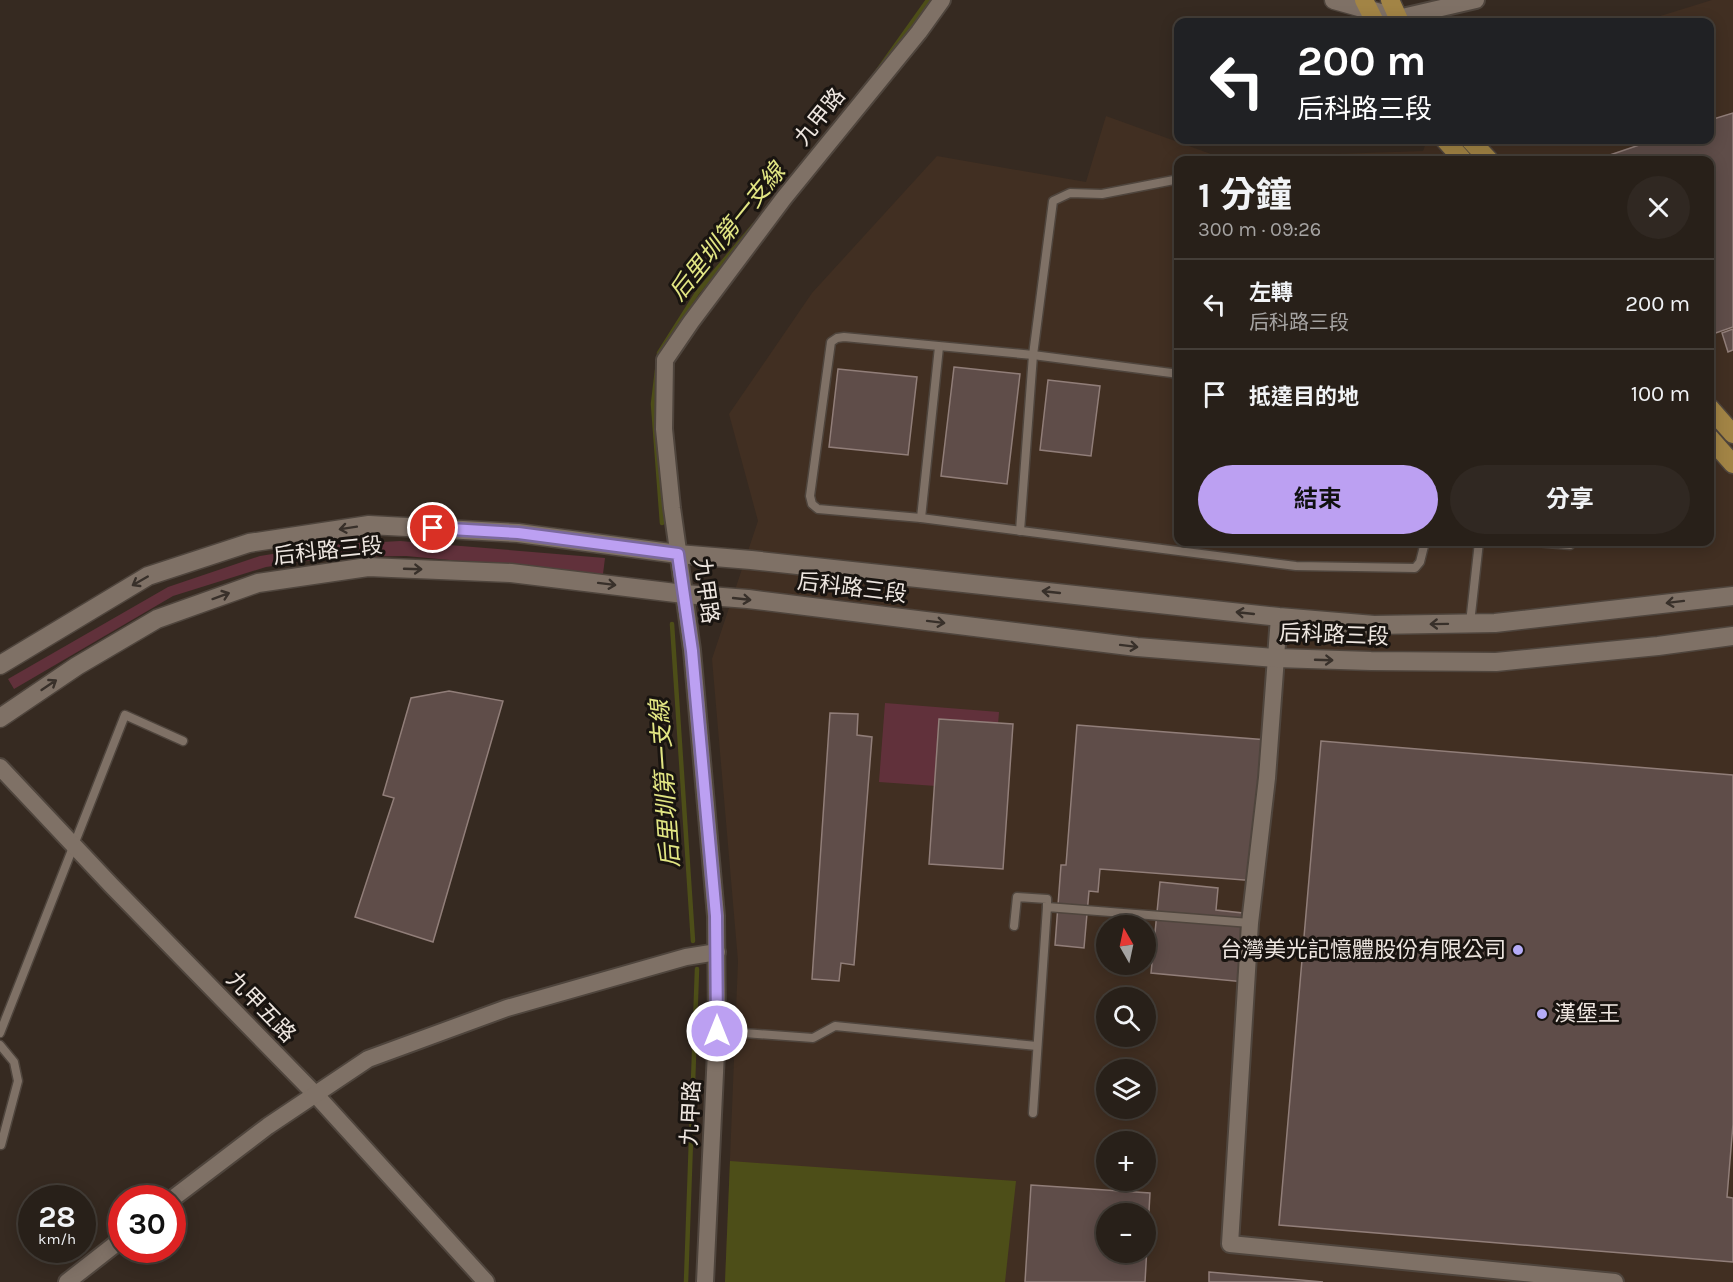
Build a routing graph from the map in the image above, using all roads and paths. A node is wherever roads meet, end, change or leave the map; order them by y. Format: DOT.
graph roads {
  1 [pos="942,0"];
  2 [pos="1334,0"];
  3 [pos="1390,0"];
  4 [pos="1476,0"];
  5 [pos="1369,10"];
  6 [pos="1393,18"];
  7 [pos="1398,18"];
  8 [pos="1407,18"];
  9 [pos="1449,144"];
  10 [pos="1474,144"];
  11 [pos="1459,156"];
  12 [pos="1485,156"];
  13 [pos="1174,180"];
  14 [pos="939,347"];
  15 [pos="1033,355"];
  16 [pos="1174,373"];
  17 [pos="1714,413"];
  18 [pos="1733,434"];
  19 [pos="1714,443"];
  20 [pos="1733,464"];
  21 [pos="921,518"];
  22 [pos="1020,531"];
  23 [pos="1424,546"];
  24 [pos="1479,546"];
  25 [pos="678,554"];
  26 [pos="684,594"];
  27 [pos="1733,596"];
  28 [pos="1279,617"];
  29 [pos="1470,624"];
  30 [pos="1733,636"];
  31 [pos="1276,658"];
  32 [pos="0,665"];
  33 [pos="0,718"];
  34 [pos="183,741"];
  35 [pos="0,767"];
  36 [pos="75,846"];
  37 [pos="1047,907"];
  38 [pos="1250,923"];
  39 [pos="1014,926"];
  40 [pos="717,952"];
  41 [pos="717,1031"];
  42 [pos="0,1033"];
  43 [pos="0,1045"];
  44 [pos="1037,1046"];
  45 [pos="316,1095"];
  46 [pos="1033,1113"];
  47 [pos="1,1145"];
  48 [pos="186,1188"];
  49 [pos="108,1250"];
  50 [pos="67,1282"];
  51 [pos="486,1282"];
  52 [pos="705,1282"];
  53 [pos="1615,1282"];
  1 -- 25 [label="street, 九甲路"];
  2 -- 5 [label="street"];
  3 -- 7 [label="main road"];
  4 -- 8 [label="street"];
  5 -- 6 [label="street"];
  9 -- 11 [label="main road"];
  10 -- 12 [label="main road"];
  13 -- 15 [label="lane"];
  14 -- 15 [label="lane"];
  14 -- 21 [label="lane"];
  14 -- 21 [label="lane"];
  15 -- 16 [label="lane"];
  15 -- 22 [label="lane"];
  17 -- 18 [label="main road"];
  19 -- 20 [label="main road"];
  21 -- 22 [label="lane"];
  22 -- 23 [label="lane"];
  24 -- 29 [label="lane"];
  25 -- 26 [label="street, 九甲路"];
  28 -- 25 [label="street, 后科路三段, one-way"];
  25 -- 32 [label="street, 后科路三段, one-way"];
  26 -- 31 [label="street, 后科路三段, one-way"];
  33 -- 26 [label="street, 后科路三段, one-way"];
  26 -- 40 [label="street, 九甲路"];
  27 -- 29 [label="street, 后科路三段, one-way"];
  29 -- 28 [label="street, 后科路三段, one-way"];
  28 -- 31 [label="street"];
  31 -- 30 [label="street, 后科路三段, one-way"];
  31 -- 38 [label="street"];
  34 -- 36 [label="lane"];
  35 -- 36 [label="street, 九甲五路"];
  36 -- 42 [label="lane"];
  36 -- 45 [label="street, 九甲五路"];
  37 -- 38 [label="lane"];
  37 -- 39 [label="lane"];
  37 -- 44 [label="lane"];
  38 -- 53 [label="street"];
  40 -- 41 [label="street, 九甲路"];
  40 -- 45 [label="street"];
  41 -- 44 [label="lane"];
  41 -- 52 [label="street, 九甲路"];
  43 -- 47 [label="lane"];
  44 -- 46 [label="lane"];
  45 -- 48 [label="street"];
  45 -- 51 [label="street, 九甲五路"];
  49 -- 50 [label="street"];
}
